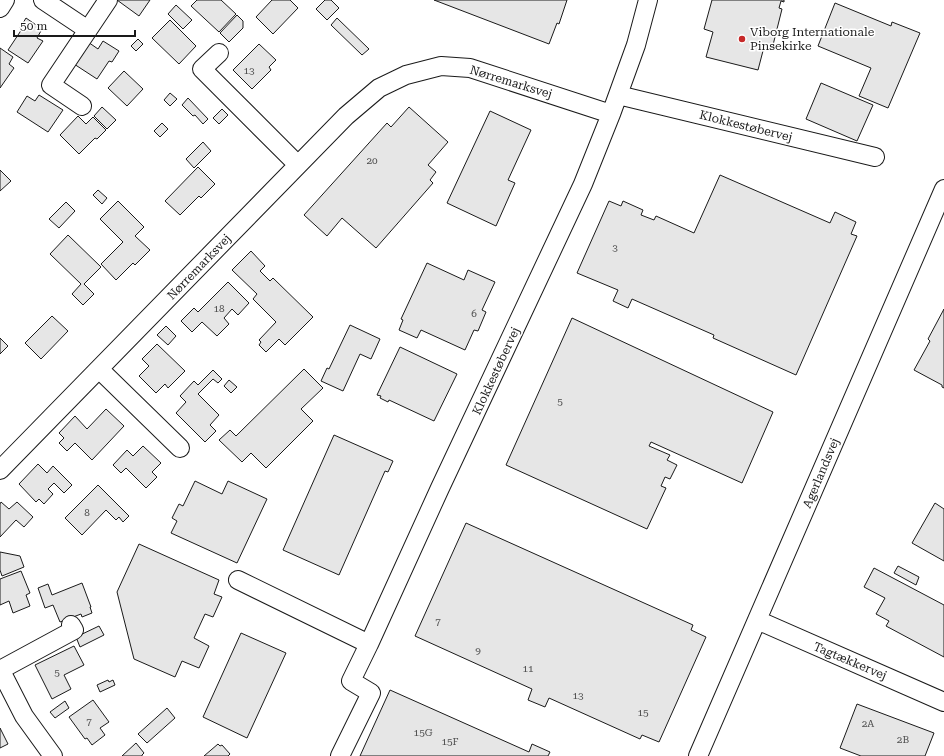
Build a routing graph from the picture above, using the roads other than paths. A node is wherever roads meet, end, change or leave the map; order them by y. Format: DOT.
graph roads {
  1 [pos="5,0"];
  2 [pos="43,0"];
  3 [pos="108,0"];
  4 [pos="648,0"];
  5 [pos="0,8"];
  6 [pos="88,30"];
  7 [pos="219,53"];
  8 [pos="618,95"];
  9 [pos="82,106"];
  10 [pos="611,114"];
  11 [pos="875,157"];
  12 [pos="298,165"];
  13 [pos="944,189"];
  14 [pos="99,369"];
  15 [pos="180,448"];
  16 [pos="0,470"];
  17 [pos="238,580"];
  18 [pos="757,620"];
  19 [pos="71,625"];
  20 [pos="369,644"];
  21 [pos="0,669"];
  22 [pos="944,702"];
  23 [pos="53,756"];
  24 [pos="340,756"];
  25 [pos="698,756"];
  1 -- 5 [label="street"];
  2 -- 6 [label="street"];
  3 -- 6 [label="street"];
  4 -- 8 [label="street, Klokkestøbervej"];
  6 -- 9 [label="street"];
  7 -- 12 [label="street"];
  8 -- 10 [label="street, Klokkestøbervej"];
  8 -- 11 [label="street, Klokkestøbervej"];
  10 -- 12 [label="street, Nørremarksvej"];
  10 -- 20 [label="street, Klokkestøbervej"];
  12 -- 14 [label="street, Nørremarksvej"];
  13 -- 18 [label="street, Agerlandsvej"];
  14 -- 15 [label="street"];
  14 -- 16 [label="street, Nørremarksvej"];
  17 -- 20 [label="street"];
  18 -- 22 [label="street, Tagtækkervej"];
  18 -- 25 [label="street, Agerlandsvej"];
  19 -- 21 [label="street"];
  20 -- 24 [label="street, Klokkestøbervej"];
  21 -- 23 [label="street"];
}
